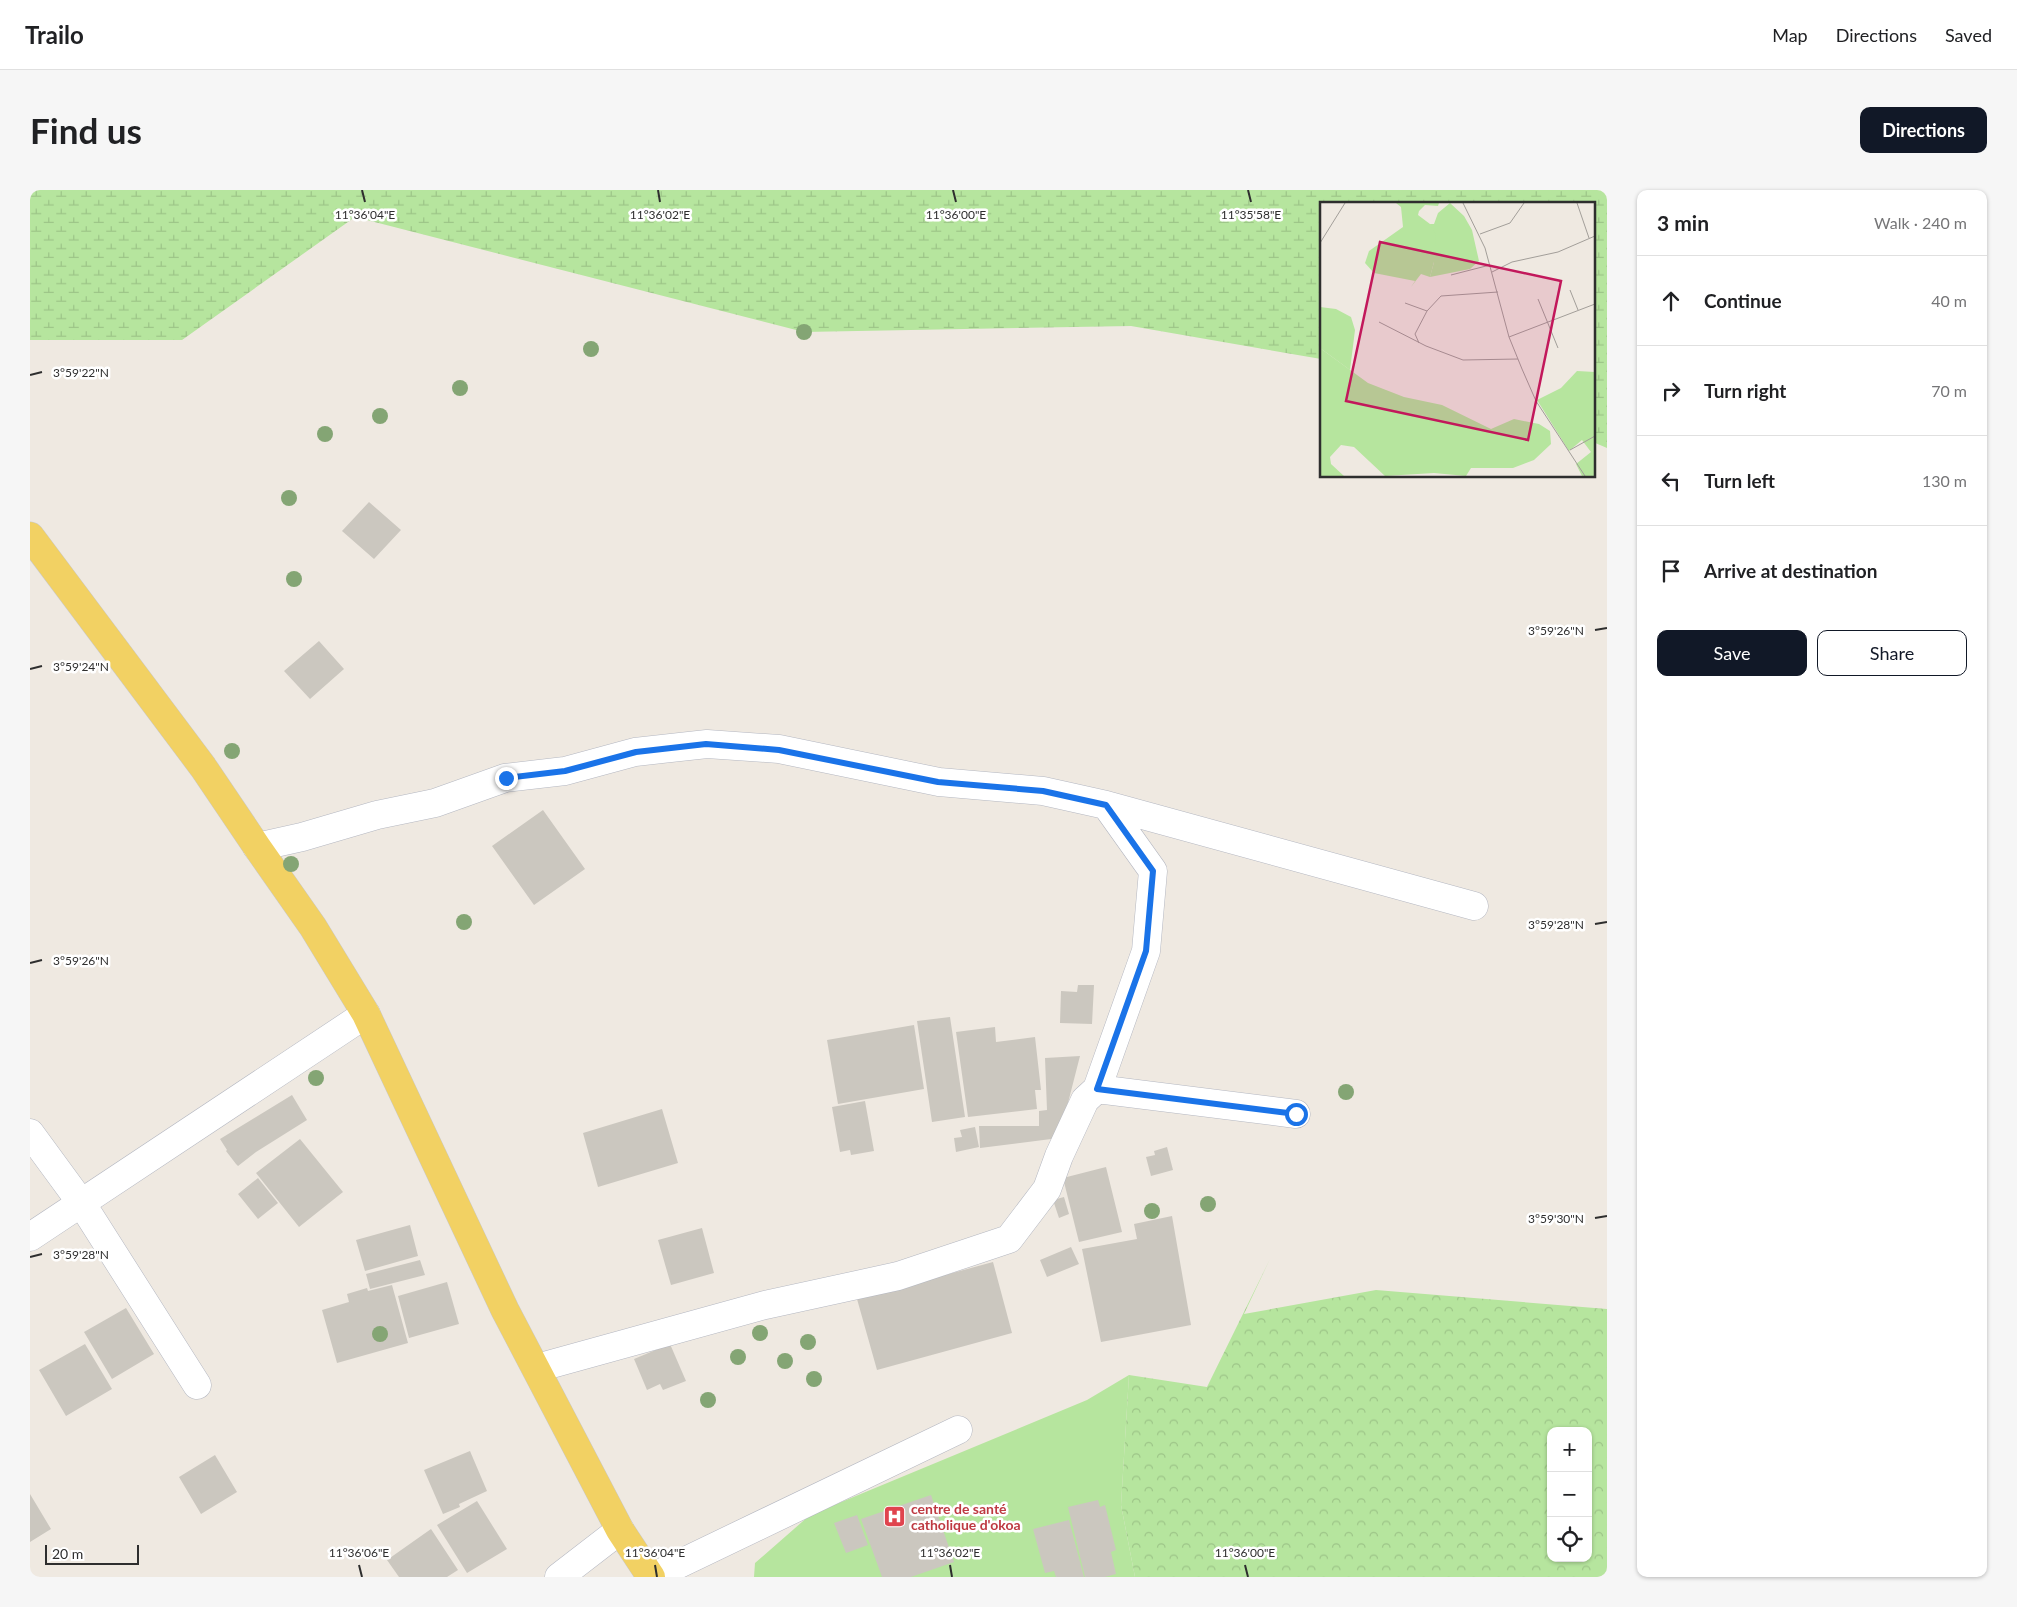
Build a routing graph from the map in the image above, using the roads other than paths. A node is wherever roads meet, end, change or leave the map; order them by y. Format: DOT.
graph roads {
  1 [pos="30,536"];
  2 [pos="1106,805"];
  3 [pos="256,847"];
  4 [pos="1474,906"];
  5 [pos="366,1014"];
  6 [pos="1097,1089"];
  7 [pos="1296,1114"];
  8 [pos="30,1133"];
  9 [pos="82,1204"];
  10 [pos="30,1237"];
  11 [pos="537,1368"];
  12 [pos="197,1384"];
  13 [pos="958,1430"];
  14 [pos="620,1530"];
  15 [pos="559,1577"];
  16 [pos="651,1577"];
  1 -- 3 [label="main road"];
  2 -- 3 [label="street"];
  2 -- 4 [label="street"];
  2 -- 6 [label="street"];
  3 -- 5 [label="main road"];
  5 -- 9 [label="street"];
  5 -- 11 [label="main road"];
  6 -- 7 [label="street"];
  6 -- 11 [label="street"];
  8 -- 9 [label="street"];
  9 -- 10 [label="street"];
  9 -- 12 [label="street"];
  11 -- 14 [label="main road"];
  13 -- 16 [label="street"];
  14 -- 15 [label="street"];
  14 -- 16 [label="main road"];
}
